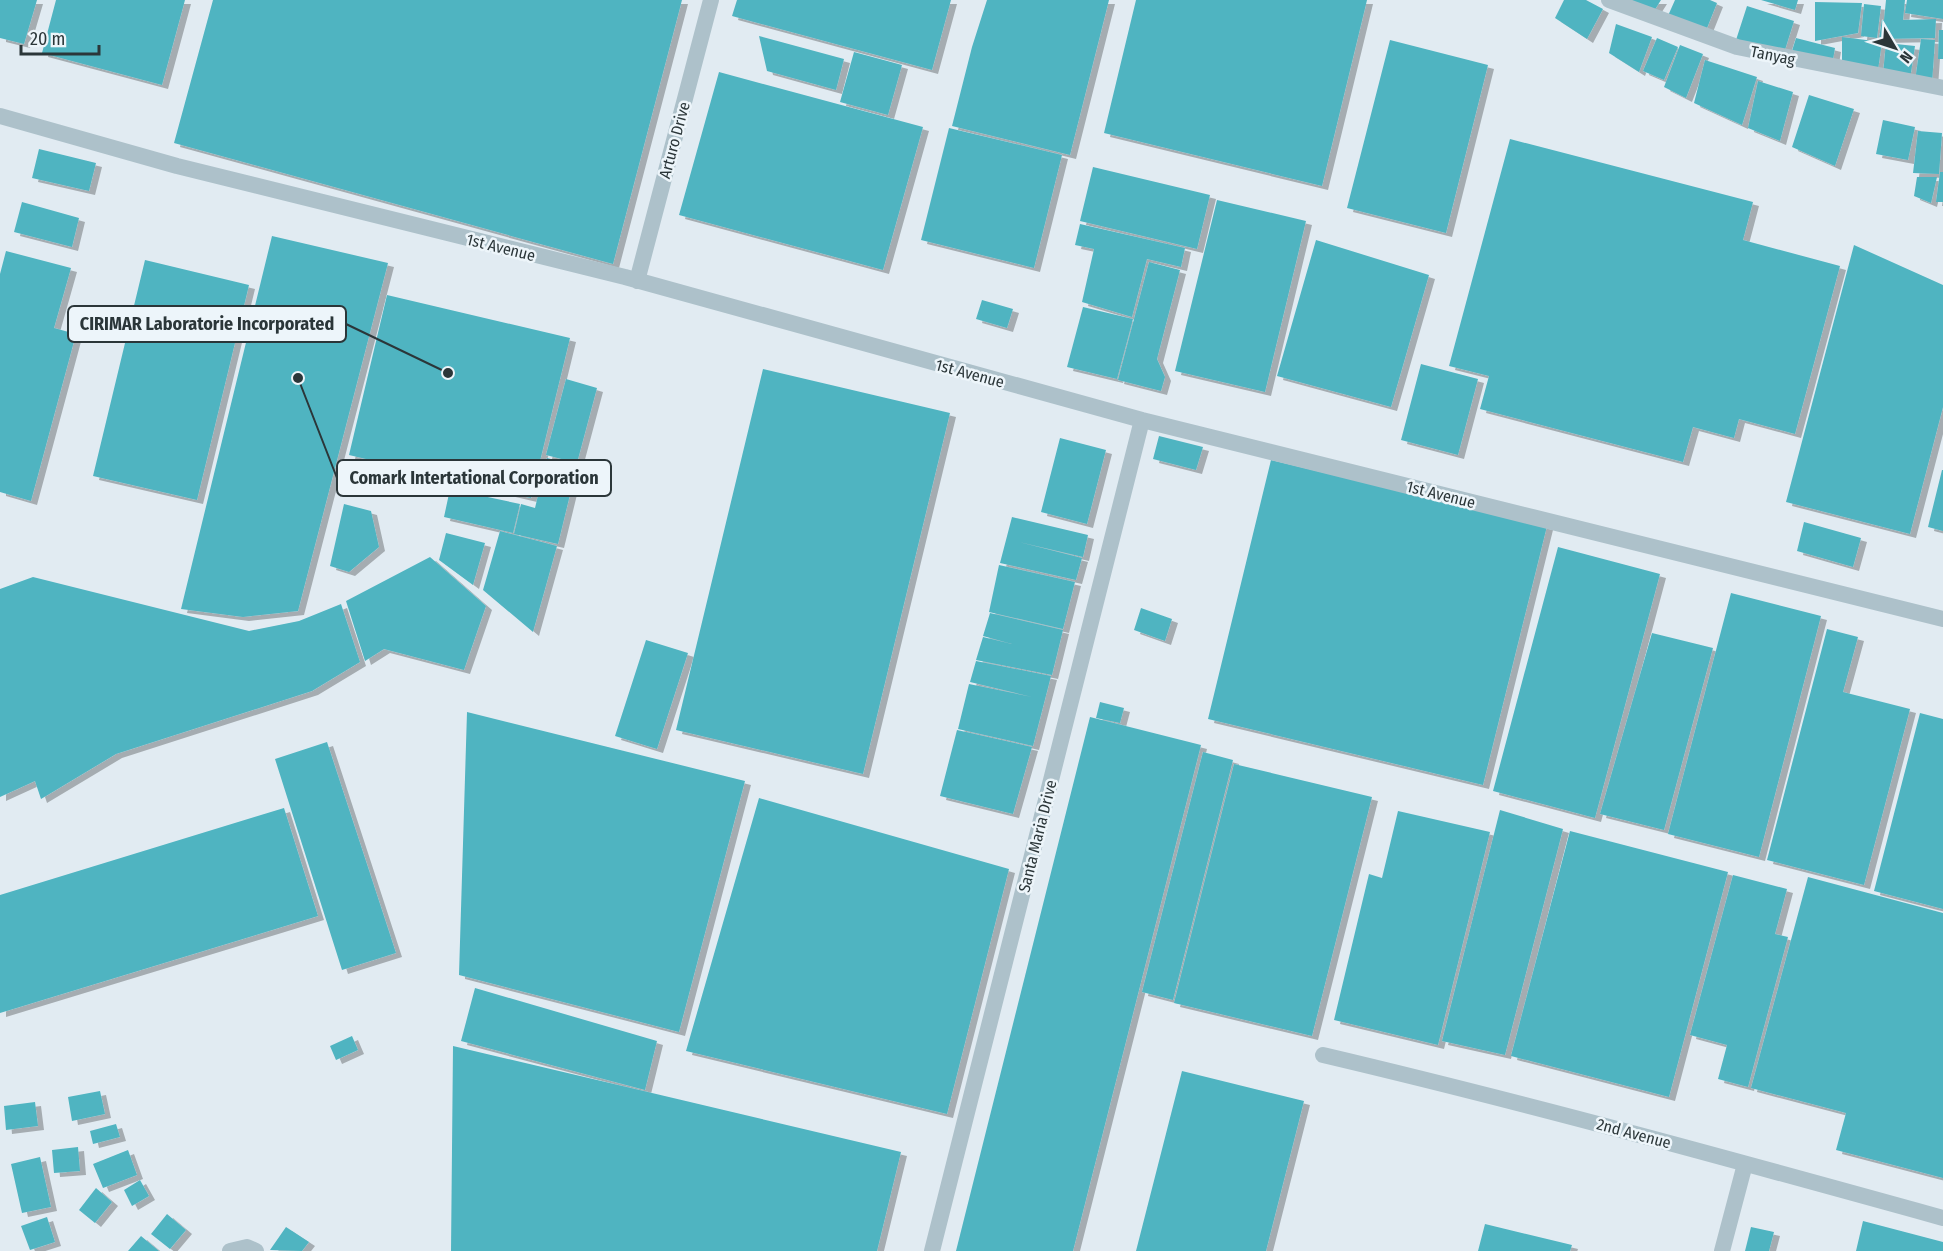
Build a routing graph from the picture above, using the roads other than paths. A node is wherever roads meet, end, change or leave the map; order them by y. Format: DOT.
graph roads {
  1 [pos="711,0"];
  2 [pos="1609,0"];
  3 [pos="1943,88"];
  4 [pos="0,116"];
  5 [pos="637,281"];
  6 [pos="1142,420"];
  7 [pos="1943,619"];
  8 [pos="1323,1055"];
  9 [pos="1745,1164"];
  10 [pos="1943,1218"];
  11 [pos="230,1251"];
  12 [pos="256,1251"];
  13 [pos="932,1251"];
  14 [pos="1722,1251"];
  1 -- 5 [label="street, Arturo Drive"];
  2 -- 3 [label="street, Tanyag"];
  4 -- 5 [label="street, 1st Avenue"];
  5 -- 6 [label="street, 1st Avenue"];
  6 -- 7 [label="street, 1st Avenue"];
  6 -- 13 [label="street, Santa Maria Drive"];
  8 -- 9 [label="street, 2nd Avenue"];
  9 -- 10 [label="street, 2nd Avenue"];
  9 -- 14 [label="street"];
  11 -- 12 [label="street"];
}
